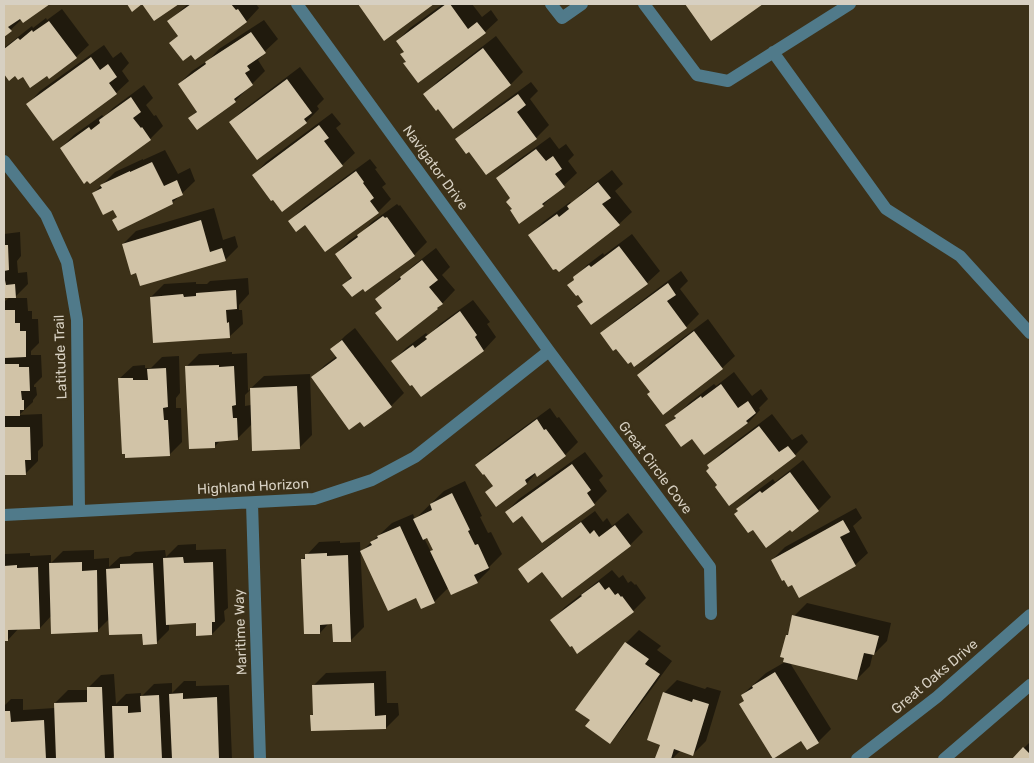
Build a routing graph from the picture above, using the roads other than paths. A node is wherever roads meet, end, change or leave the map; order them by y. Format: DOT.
graph roads {
  1 [pos="297,4"];
  2 [pos="551,4"];
  3 [pos="582,4"];
  4 [pos="644,4"];
  5 [pos="850,4"];
  6 [pos="773,52"];
  7 [pos="4,161"];
  8 [pos="1029,330"];
  9 [pos="549,350"];
  10 [pos="252,503"];
  11 [pos="79,511"];
  12 [pos="4,515"];
  13 [pos="711,614"];
  14 [pos="1030,615"];
  15 [pos="1030,685"];
  16 [pos="260,759"];
  17 [pos="857,759"];
  18 [pos="944,759"];
  1 -- 9 [label="street, Navigator Drive"];
  2 -- 3 [label="street"];
  4 -- 6 [label="street"];
  5 -- 6 [label="street"];
  6 -- 8 [label="street"];
  7 -- 11 [label="street, Latitude Trail"];
  9 -- 10 [label="street, Highland Horizon"];
  9 -- 13 [label="street, Great Circle Cove"];
  10 -- 11 [label="street, Highland Horizon"];
  10 -- 16 [label="street, Maritime Way"];
  11 -- 12 [label="street, Highland Horizon"];
  14 -- 17 [label="street, Great Oaks Drive"];
  15 -- 18 [label="street"];
}
